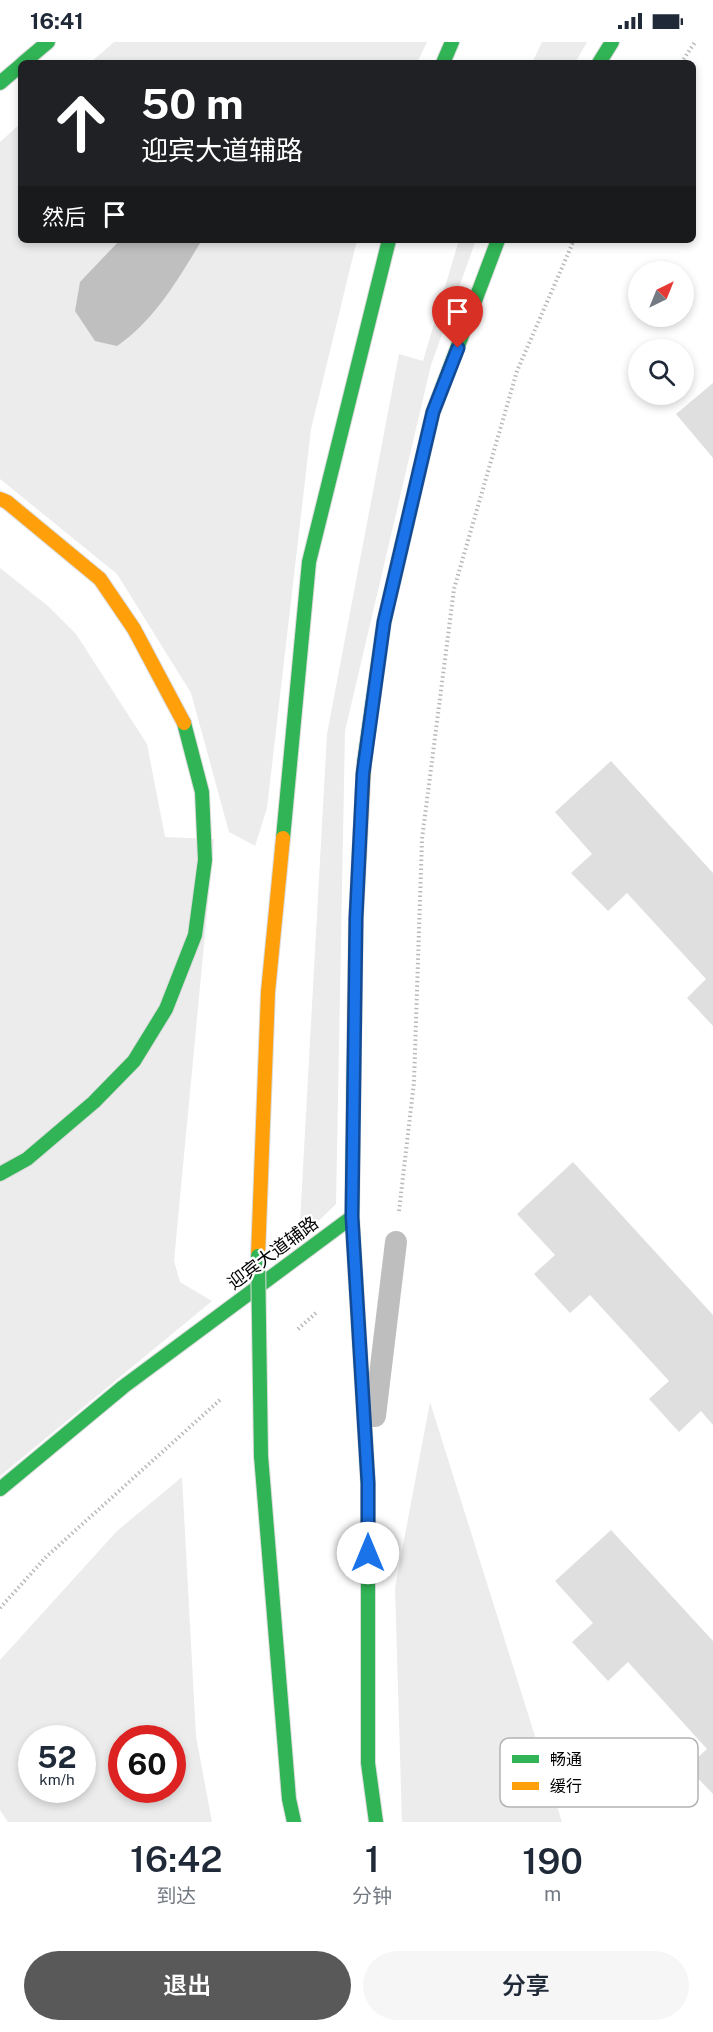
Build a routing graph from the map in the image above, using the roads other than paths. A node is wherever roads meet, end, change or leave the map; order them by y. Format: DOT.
graph roads {
  1 [pos="48,42"];
  2 [pos="452,42"];
  3 [pos="612,42"];
  4 [pos="27,60"];
  5 [pos="444,60"];
  6 [pos="601,60"];
  7 [pos="18,67"];
  8 [pos="0,82"];
  9 [pos="388,243"];
  10 [pos="497,243"];
  11 [pos="0,499"];
  12 [pos="0,1174"];
  13 [pos="352,1217"];
  14 [pos="396,1242"];
  15 [pos="368,1483"];
  16 [pos="0,1489"];
  17 [pos="294,1822"];
  18 [pos="376,1822"];
  1 -- 4 [label="main road"];
  2 -- 5 [label="main road"];
  3 -- 6 [label="main road"];
  7 -- 8 [label="main road"];
  9 -- 17 [label="main road, bridge"];
  10 -- 13 [label="main road"];
  11 -- 12 [label="main road"];
  13 -- 15 [label="main road"];
  13 -- 16 [label="main road, 迎宾大道辅路"];
  14 -- 15 [label="lane"];
  15 -- 18 [label="main road"];
}
